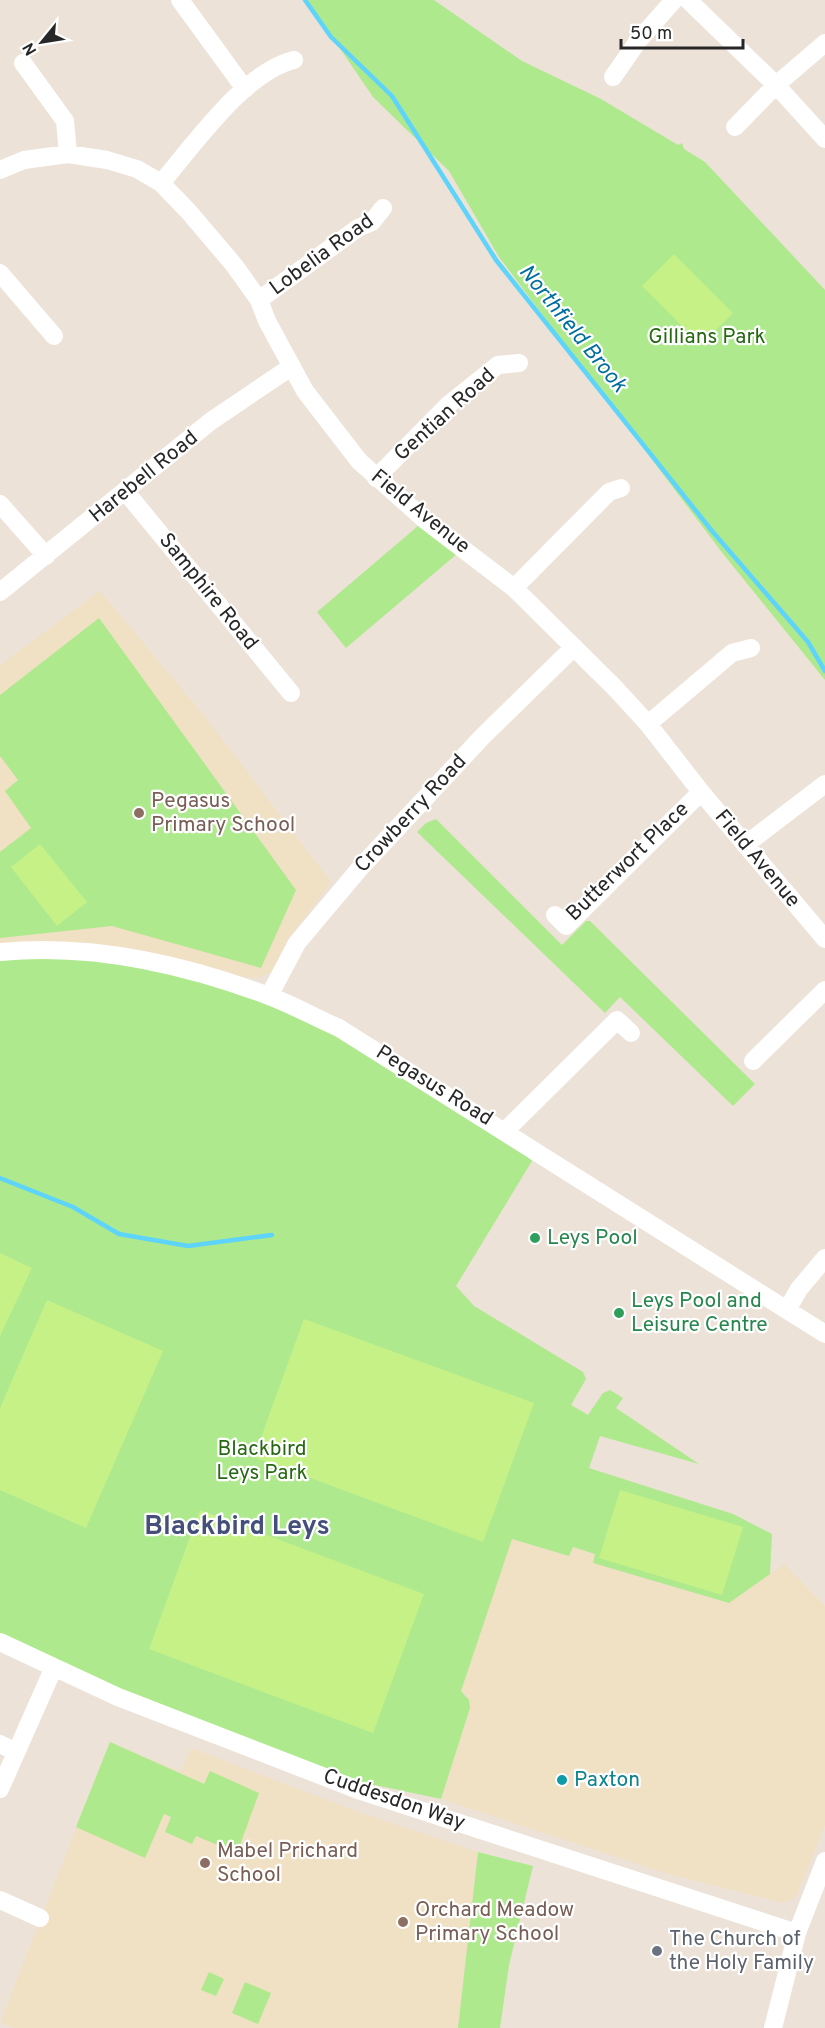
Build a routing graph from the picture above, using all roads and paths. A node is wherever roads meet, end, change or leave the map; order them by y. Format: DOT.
graph roads {
  1 [pos="180,0"];
  2 [pos="674,0"];
  3 [pos="688,0"];
  4 [pos="825,43"];
  5 [pos="294,60"];
  6 [pos="22,63"];
  7 [pos="613,77"];
  8 [pos="776,85"];
  9 [pos="245,89"];
  10 [pos="735,127"];
  11 [pos="825,139"];
  12 [pos="68,154"];
  13 [pos="0,170"];
  14 [pos="160,183"];
  15 [pos="383,208"];
  16 [pos="0,273"];
  17 [pos="259,300"];
  18 [pos="54,336"];
  19 [pos="519,363"];
  20 [pos="291,367"];
  21 [pos="376,478"];
  22 [pos="621,488"];
  23 [pos="125,491"];
  24 [pos="0,504"];
  25 [pos="46,556"];
  26 [pos="514,588"];
  27 [pos="0,592"];
  28 [pos="574,647"];
  29 [pos="751,648"];
  30 [pos="291,693"];
  31 [pos="648,724"];
  32 [pos="825,784"];
  33 [pos="701,792"];
  34 [pos="745,845"];
  35 [pos="555,915"];
  36 [pos="825,939"];
  37 [pos="0,952"];
  38 [pos="825,990"];
  39 [pos="269,996"];
  40 [pos="631,1033"];
  41 [pos="753,1061"];
  42 [pos="505,1131"];
  43 [pos="825,1258"];
  44 [pos="788,1310"];
  45 [pos="825,1334"];
  46 [pos="0,1642"];
  47 [pos="54,1667"];
  48 [pos="8,1748"];
  49 [pos="0,1789"];
  50 [pos="825,1861"];
  51 [pos="0,1900"];
  52 [pos="40,1918"];
  53 [pos="797,1933"];
  54 [pos="772,2028"];
  1 -- 9 [label="street"];
  2 -- 7 [label="street"];
  3 -- 8 [label="street"];
  4 -- 8 [label="street"];
  5 -- 9 [label="street"];
  6 -- 12 [label="street"];
  8 -- 10 [label="street"];
  8 -- 11 [label="street"];
  9 -- 14 [label="street"];
  12 -- 13 [label="street, Field Avenue"];
  12 -- 14 [label="street, Field Avenue"];
  14 -- 17 [label="street, Field Avenue"];
  15 -- 17 [label="street, Lobelia Road"];
  16 -- 18 [label="street"];
  17 -- 20 [label="street, Field Avenue"];
  19 -- 21 [label="street, Gentian Road"];
  20 -- 21 [label="street, Field Avenue"];
  20 -- 23 [label="street, Harebell Road"];
  21 -- 26 [label="street, Field Avenue"];
  22 -- 26 [label="street"];
  23 -- 25 [label="street, Harebell Road"];
  23 -- 30 [label="street, Samphire Road"];
  24 -- 25 [label="street"];
  25 -- 27 [label="street, Harebell Road"];
  26 -- 28 [label="street, Field Avenue"];
  28 -- 31 [label="street, Field Avenue"];
  28 -- 39 [label="street, Crowberry Road"];
  29 -- 31 [label="street"];
  31 -- 33 [label="street, Field Avenue"];
  32 -- 34 [label="street"];
  33 -- 34 [label="street, Field Avenue"];
  33 -- 35 [label="street, Butterwort Place"];
  34 -- 36 [label="street, Field Avenue"];
  37 -- 39 [label="street, Pegasus Road"];
  38 -- 41 [label="street"];
  39 -- 42 [label="street, Pegasus Road"];
  40 -- 42 [label="street"];
  42 -- 44 [label="street, Pegasus Road"];
  43 -- 44 [label="street"];
  44 -- 45 [label="street, Pegasus Road"];
  46 -- 47 [label="street, Cuddesdon Way"];
  47 -- 48 [label="street"];
  47 -- 53 [label="street, Cuddesdon Way"];
  48 -- 49 [label="street"];
  50 -- 53 [label="street"];
  51 -- 52 [label="street"];
  53 -- 54 [label="street"];
}
